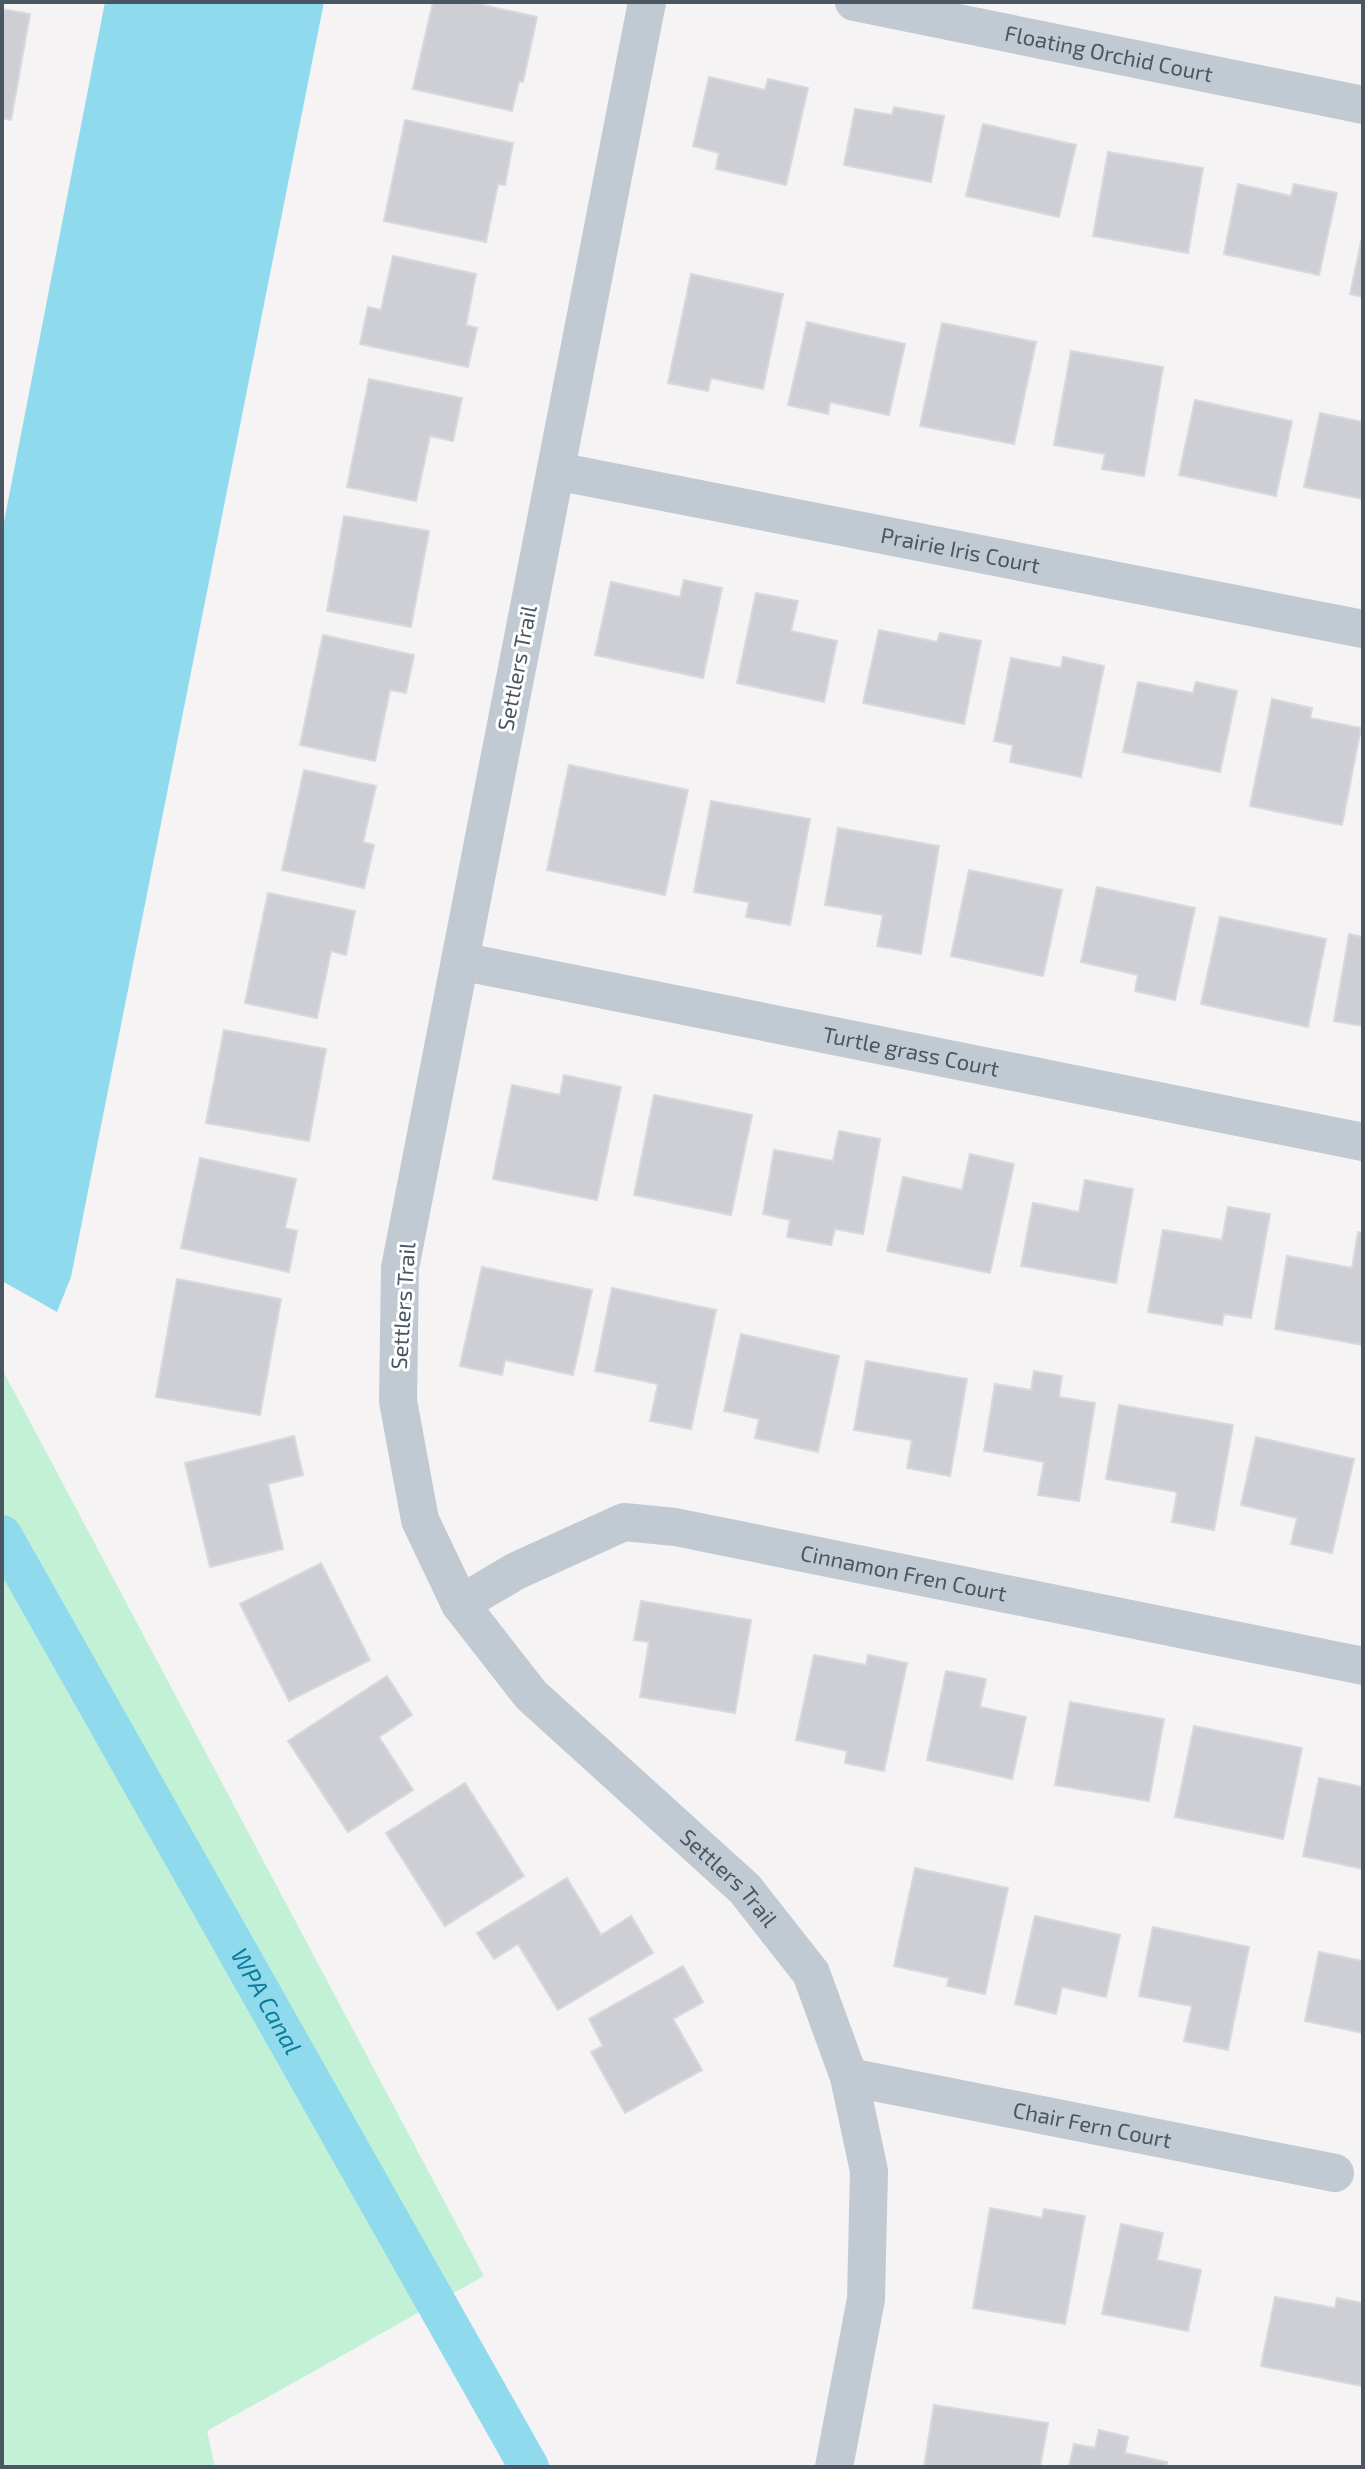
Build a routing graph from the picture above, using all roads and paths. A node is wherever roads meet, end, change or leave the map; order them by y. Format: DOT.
graph roads {
  1 [pos="647,2"];
  2 [pos="854,2"];
  3 [pos="1363,105"];
  4 [pos="556,471"];
  5 [pos="1363,629"];
  6 [pos="460,961"];
  7 [pos="1363,1142"];
  8 [pos="460,1604"];
  9 [pos="1363,1666"];
  10 [pos="849,2077"];
  11 [pos="1335,2173"];
  12 [pos="834,2467"];
  1 -- 4 [label="street, Settlers Trail"];
  2 -- 3 [label="street, Floating Orchid Court"];
  4 -- 5 [label="street, Prairie Iris Court"];
  4 -- 6 [label="street, Settlers Trail"];
  6 -- 7 [label="street, Turtle grass Court"];
  6 -- 8 [label="street, Settlers Trail"];
  8 -- 9 [label="street, Cinnamon Fren Court"];
  8 -- 10 [label="street, Settlers Trail"];
  10 -- 11 [label="street, Chair Fern Court"];
  10 -- 12 [label="street, Settlers Trail"];
}
